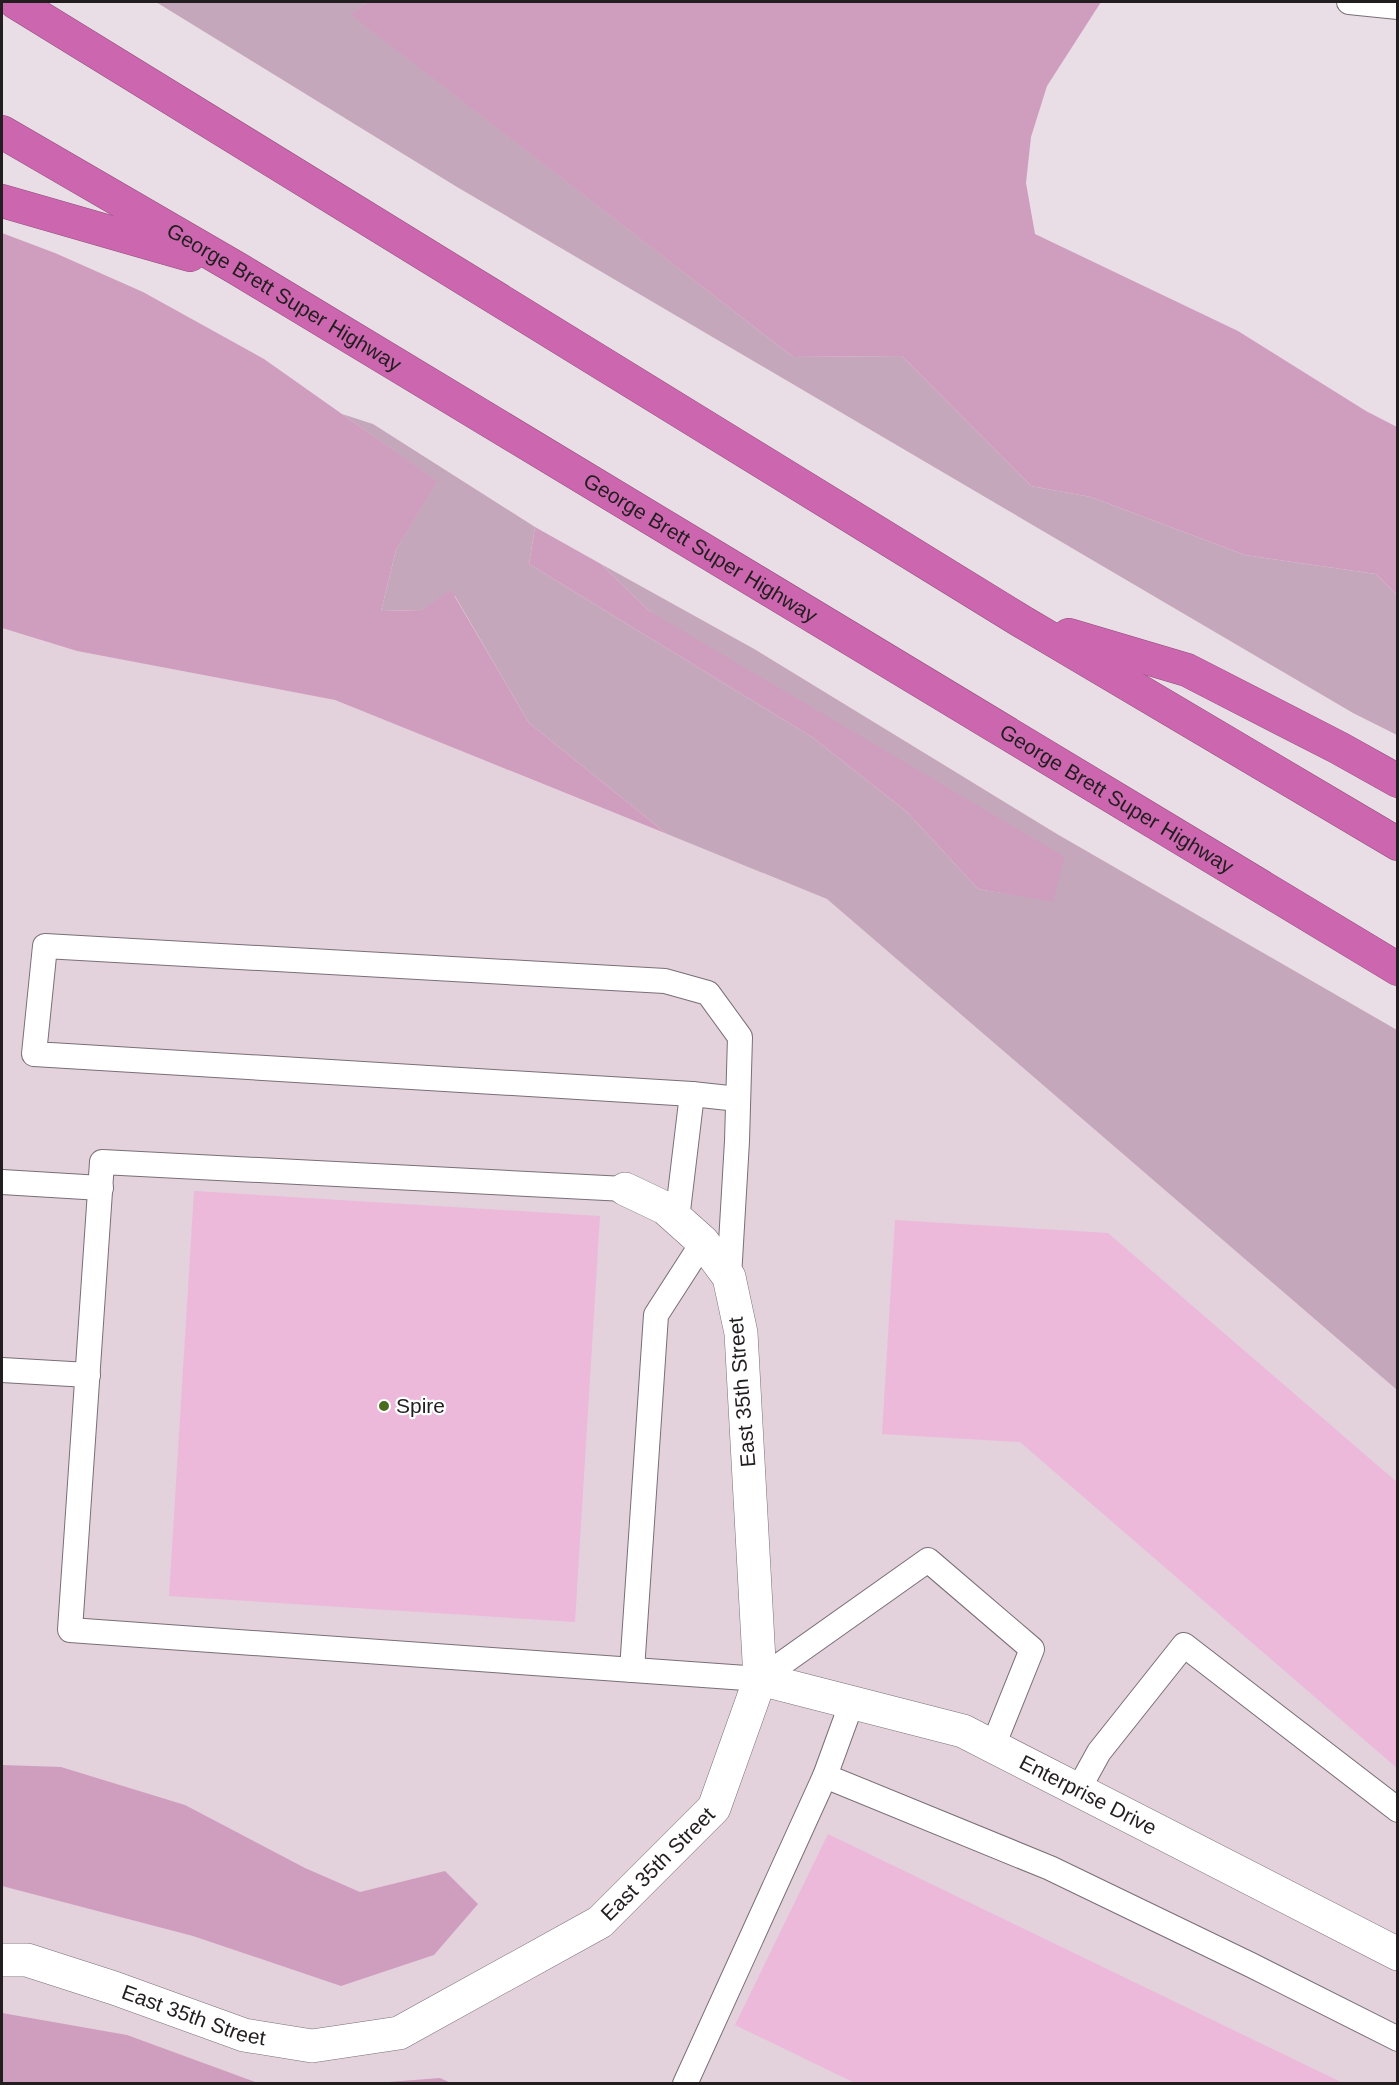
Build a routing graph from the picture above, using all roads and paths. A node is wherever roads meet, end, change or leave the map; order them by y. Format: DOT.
graph roads {
  1 [pos="15,2"];
  2 [pos="1349,2"];
  3 [pos="1398,7"];
  4 [pos="2,132"];
  5 [pos="2,201"];
  6 [pos="238,269"];
  7 [pos="1021,621"];
  8 [pos="1398,781"];
  9 [pos="1398,844"];
  10 [pos="1398,969"];
  11 [pos="692,1094"];
  12 [pos="738,1100"];
  13 [pos="2,1182"];
  14 [pos="101,1188"];
  15 [pos="625,1189"];
  16 [pos="677,1219"];
  17 [pos="703,1242"];
  18 [pos="729,1277"];
  19 [pos="2,1370"];
  20 [pos="88,1375"];
  21 [pos="632,1670"];
  22 [pos="760,1680"];
  23 [pos="852,1702"];
  24 [pos="993,1746"];
  25 [pos="825,1776"];
  26 [pos="1078,1790"];
  27 [pos="1398,1810"];
  28 [pos="1398,1954"];
  29 [pos="2,1960"];
  30 [pos="1398,2039"];
  31 [pos="685,2084"];
  1 -- 7 [label="highway"];
  2 -- 3 [label="lane"];
  4 -- 6 [label="highway, George Brett Super Highway"];
  5 -- 6 [label="highway"];
  6 -- 10 [label="highway, George Brett Super Highway"];
  7 -- 8 [label="highway"];
  7 -- 9 [label="highway"];
  11 -- 12 [label="lane"];
  11 -- 12 [label="lane"];
  11 -- 16 [label="lane"];
  12 -- 18 [label="lane"];
  13 -- 14 [label="lane"];
  14 -- 15 [label="lane"];
  14 -- 20 [label="lane"];
  15 -- 16 [label="street, East 35th Street"];
  16 -- 17 [label="street, East 35th Street"];
  17 -- 18 [label="street, East 35th Street"];
  17 -- 21 [label="lane"];
  18 -- 22 [label="street, East 35th Street"];
  19 -- 20 [label="lane"];
  20 -- 21 [label="lane"];
  21 -- 22 [label="lane"];
  22 -- 23 [label="street, Enterprise Drive"];
  22 -- 24 [label="lane"];
  22 -- 29 [label="street, East 35th Street"];
  23 -- 24 [label="street, Enterprise Drive"];
  23 -- 25 [label="lane"];
  24 -- 26 [label="street, Enterprise Drive"];
  25 -- 30 [label="lane"];
  25 -- 31 [label="lane"];
  26 -- 27 [label="lane"];
  26 -- 28 [label="street, Enterprise Drive"];
}
